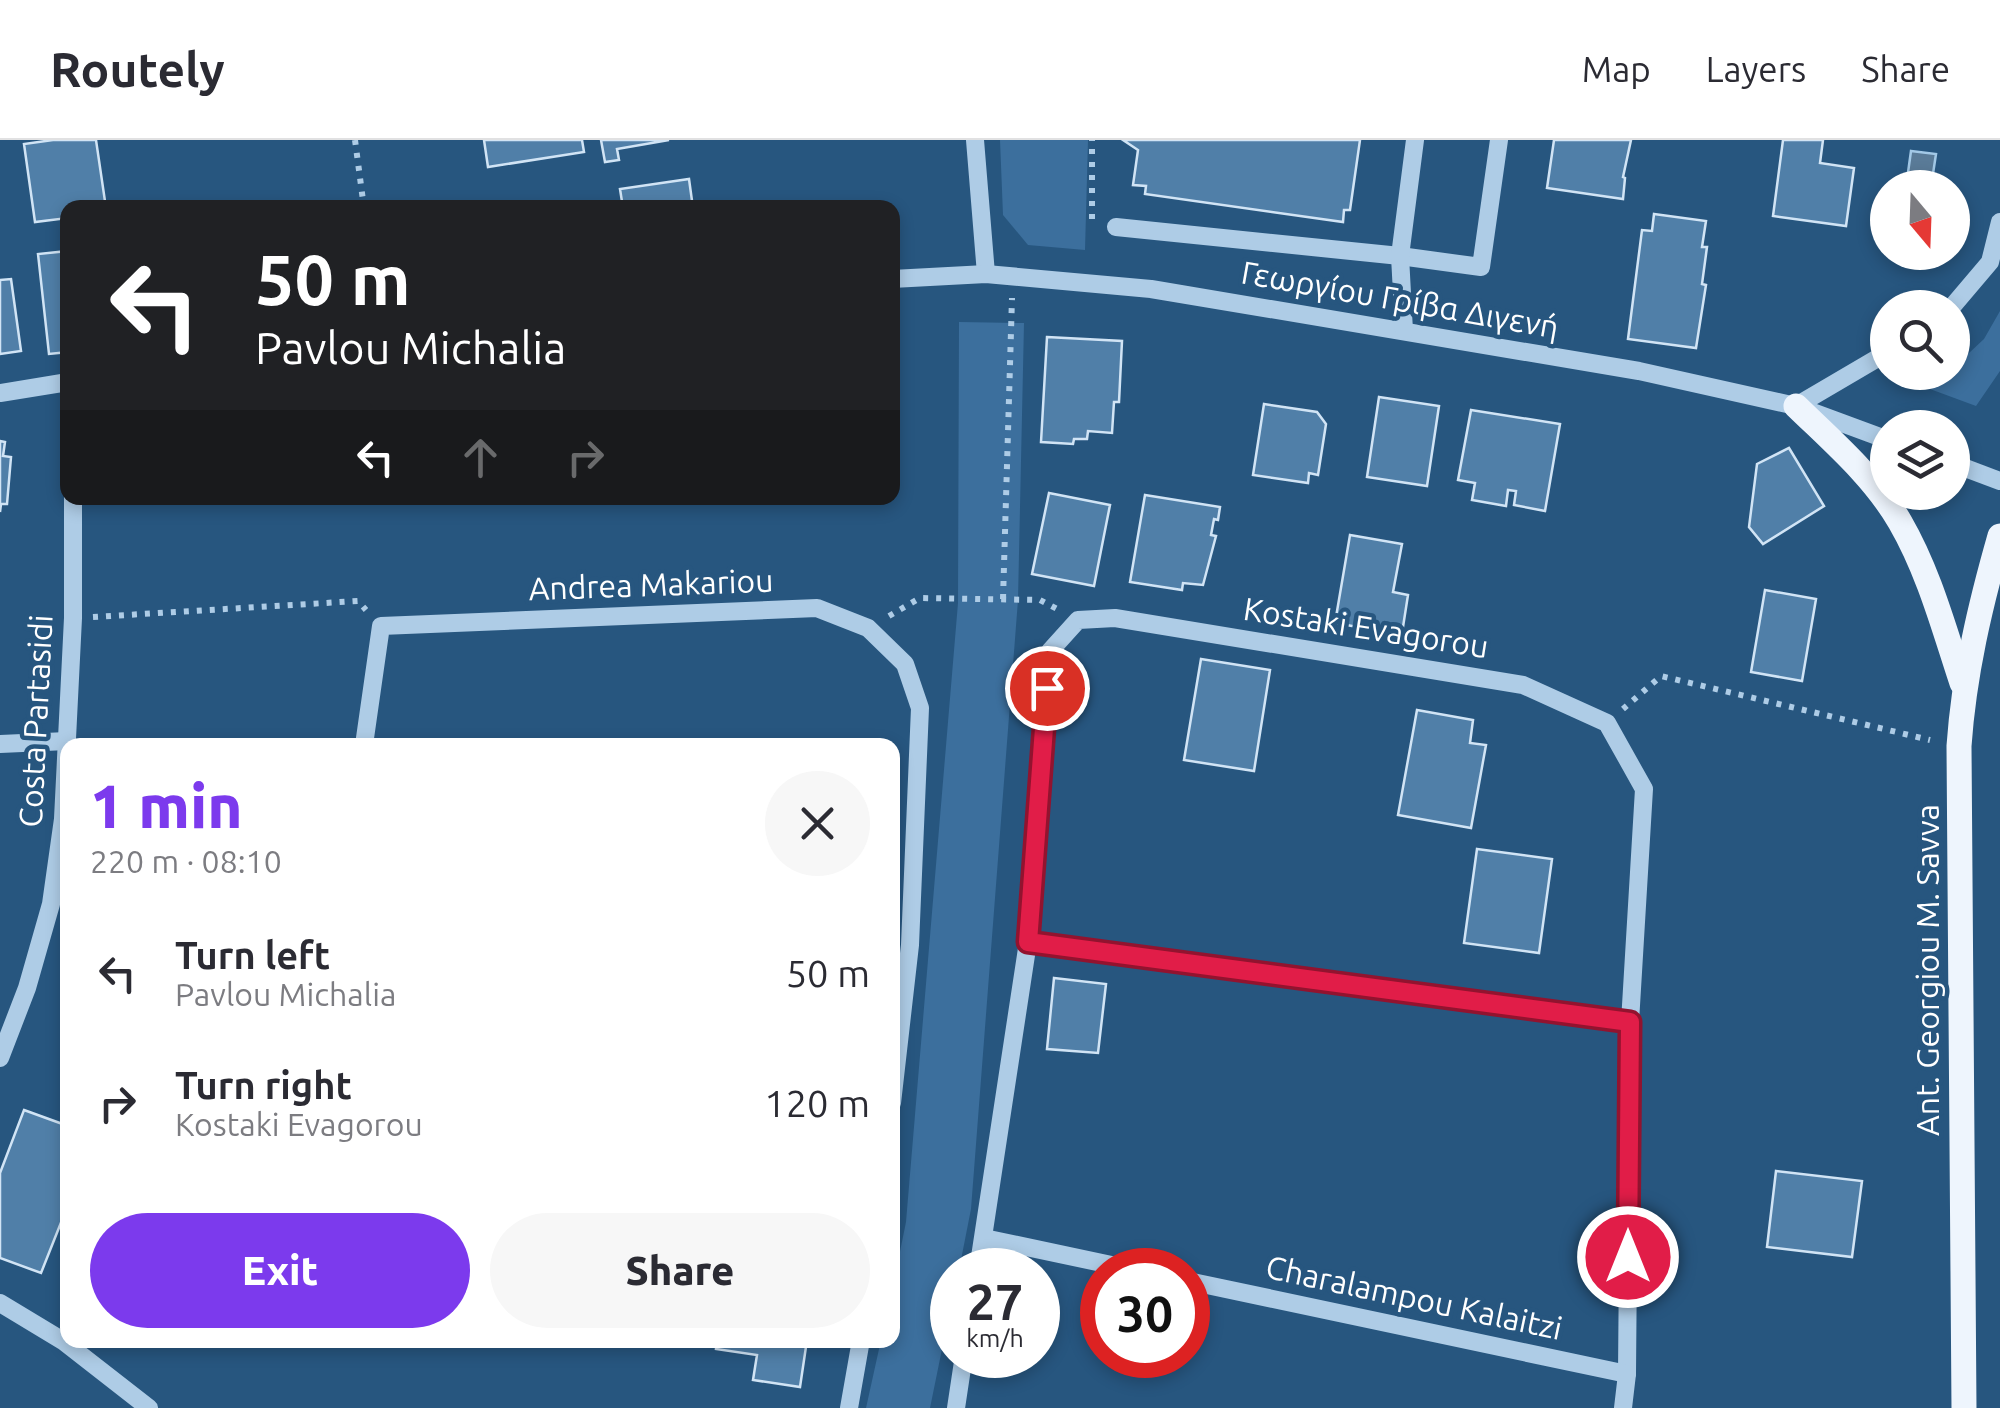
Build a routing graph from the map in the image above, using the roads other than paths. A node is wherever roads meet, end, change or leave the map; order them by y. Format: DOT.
graph roads {
  1 [pos="976,140"];
  2 [pos="1415,140"];
  3 [pos="1499,140"];
  4 [pos="2000,222"];
  5 [pos="1116,227"];
  6 [pos="1400,256"];
  7 [pos="986,274"];
  8 [pos="900,278"];
  9 [pos="1966,290"];
  10 [pos="1404,331"];
  11 [pos="1870,363"];
  12 [pos="60,383"];
  13 [pos="0,393"];
  14 [pos="1796,406"];
  15 [pos="1870,433"];
  16 [pos="1970,470"];
  17 [pos="2000,481"];
  18 [pos="73,505"];
  19 [pos="2000,536"];
  20 [pos="1963,688"];
  21 [pos="68,738"];
  22 [pos="365,738"];
  23 [pos="60,740"];
  24 [pos="0,744"];
  25 [pos="60,834"];
  26 [pos="1028,942"];
  27 [pos="901,944"];
  28 [pos="1630,1022"];
  29 [pos="0,1058"];
  30 [pos="984,1238"];
  31 [pos="982,1248"];
  32 [pos="1080,1258"];
  33 [pos="1210,1286"];
  34 [pos="0,1303"];
  35 [pos="60,1339"];
  36 [pos="72,1348"];
  37 [pos="860,1348"];
  38 [pos="1627,1374"];
  39 [pos="961,1378"];
  40 [pos="149,1408"];
  41 [pos="849,1408"];
  42 [pos="956,1408"];
  43 [pos="1622,1408"];
  44 [pos="1964,1408"];
  1 -- 7 [label="street"];
  2 -- 6 [label="street"];
  3 -- 6 [label="street"];
  4 -- 9 [label="street"];
  5 -- 6 [label="street"];
  6 -- 10 [label="street"];
  7 -- 8 [label="street, Γεωργίου Γρίβα Διγενή"];
  7 -- 10 [label="street, Γεωργίου Γρίβα Διγενή"];
  10 -- 14 [label="street, Γεωργίου Γρίβα Διγενή"];
  11 -- 14 [label="street"];
  12 -- 13 [label="street"];
  14 -- 15 [label="street, Γεωργίου Γρίβα Διγενή"];
  14 -- 20 [label="main road"];
  16 -- 17 [label="street"];
  18 -- 21 [label="street, Costa Partasidi"];
  19 -- 20 [label="main road, Ant. Georgiou M. Savva"];
  20 -- 44 [label="main road, Ant. Georgiou M. Savva"];
  22 -- 27 [label="street, Andrea Makariou"];
  23 -- 24 [label="street"];
  25 -- 29 [label="street, Costa Partasidi"];
  26 -- 28 [label="street"];
  26 -- 28 [label="street, Kostaki Evagorou"];
  26 -- 30 [label="street"];
  28 -- 38 [label="street"];
  30 -- 31 [label="street"];
  30 -- 32 [label="street"];
  33 -- 38 [label="street, Charalampou Kalaitzi"];
  34 -- 35 [label="street"];
  36 -- 40 [label="street"];
  37 -- 41 [label="street"];
  38 -- 43 [label="street"];
  39 -- 42 [label="street"];
}
